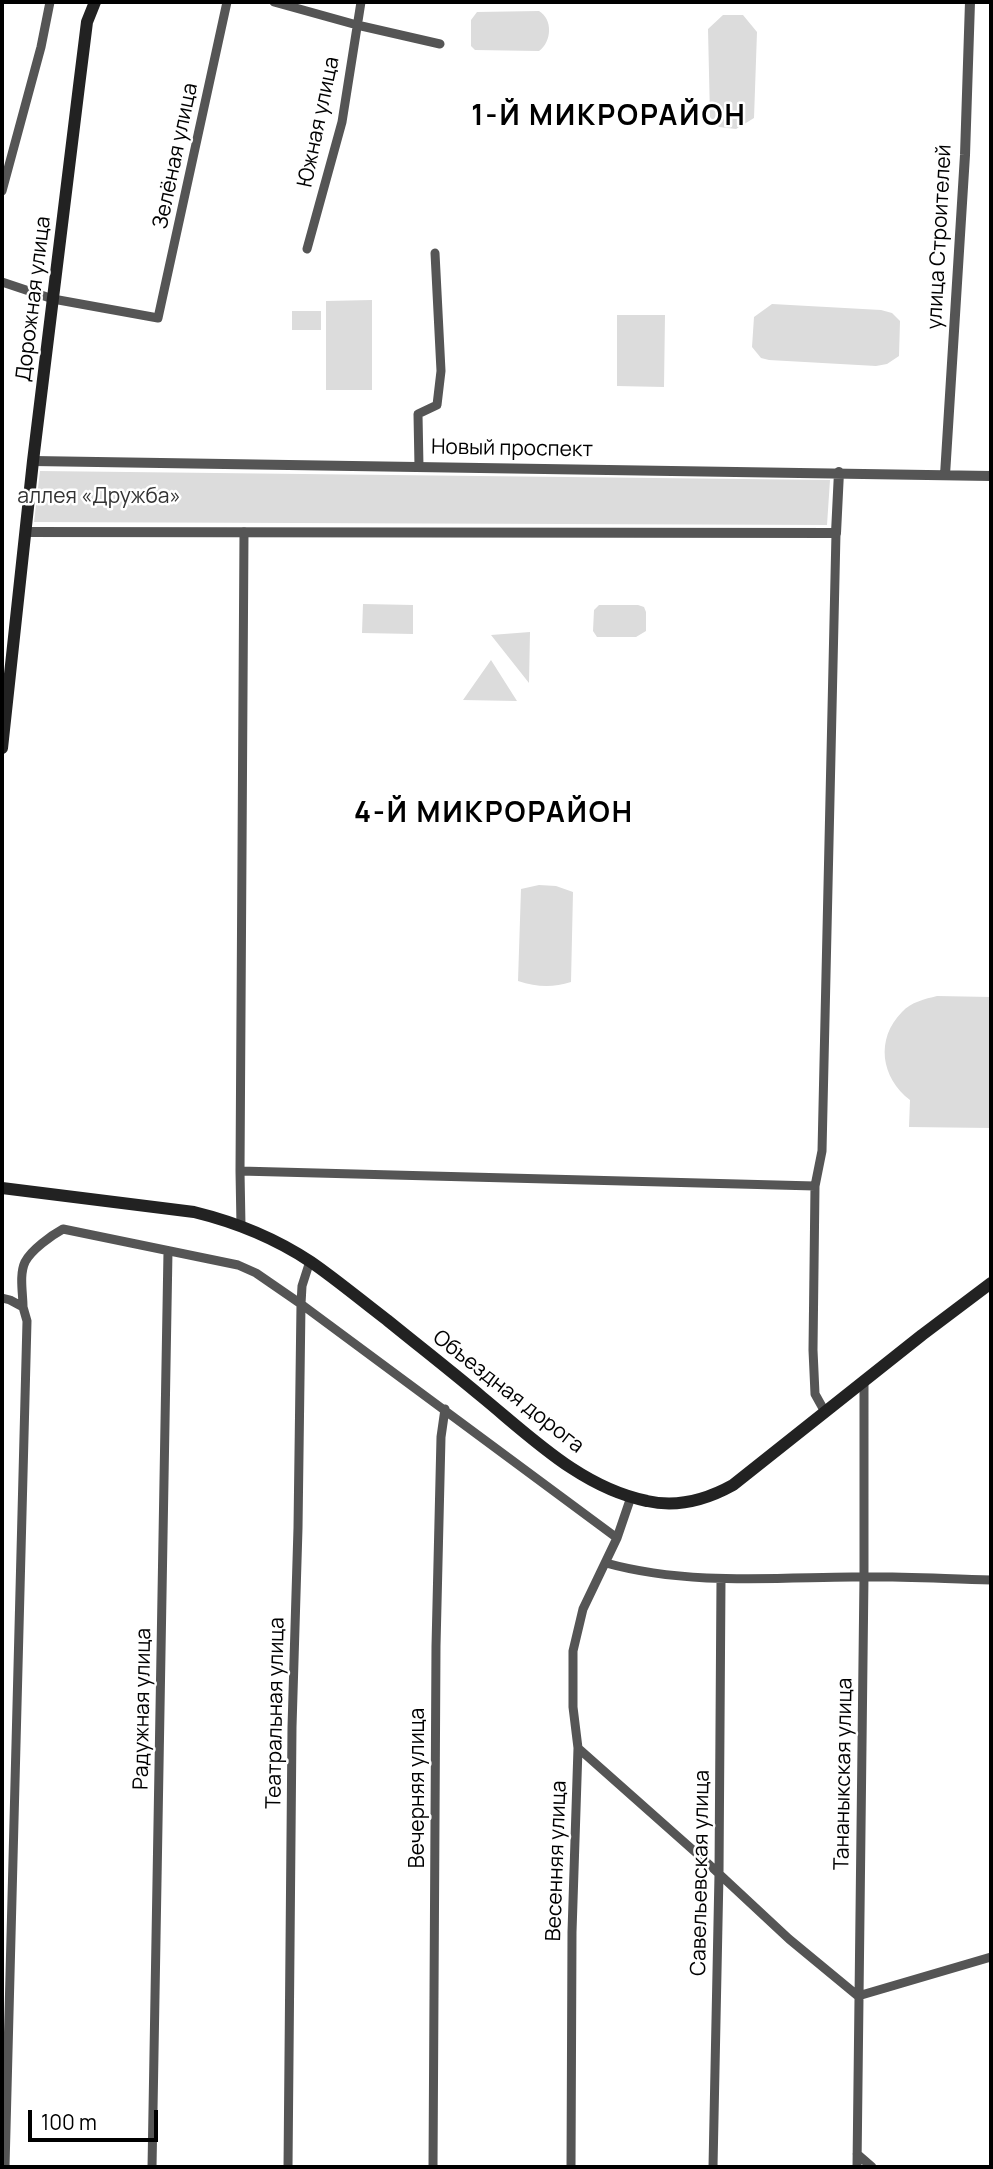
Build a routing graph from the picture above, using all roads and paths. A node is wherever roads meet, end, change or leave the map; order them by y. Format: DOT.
graph roads {
  1 [pos="50,2"];
  2 [pos="81,2"];
  3 [pos="95,2"];
  4 [pos="227,2"];
  5 [pos="274,2"];
  6 [pos="361,2"];
  7 [pos="970,2"];
  8 [pos="87,22"];
  9 [pos="357,25"];
  10 [pos="440,44"];
  11 [pos="2,191"];
  12 [pos="307,249"];
  13 [pos="435,253"];
  14 [pos="2,282"];
  15 [pos="53,299"];
  16 [pos="33,461"];
  17 [pos="419,467"];
  18 [pos="839,472"];
  19 [pos="945,475"];
  20 [pos="991,476"];
  21 [pos="25,532"];
  22 [pos="244,532"];
  23 [pos="836,533"];
  24 [pos="2,748"];
  25 [pos="240,1171"];
  26 [pos="815,1186"];
  27 [pos="2,1188"];
  28 [pos="241,1226"];
  29 [pos="168,1251"];
  30 [pos="310,1261"];
  31 [pos="991,1283"];
  32 [pos="6,1299"];
  33 [pos="301,1304"];
  34 [pos="23,1307"];
  35 [pos="864,1381"];
  36 [pos="445,1409"];
  37 [pos="825,1412"];
  38 [pos="631,1497"];
  39 [pos="617,1538"];
  40 [pos="606,1563"];
  41 [pos="864,1576"];
  42 [pos="721,1579"];
  43 [pos="991,1580"];
  44 [pos="578,1748"];
  45 [pos="719,1874"];
  46 [pos="991,1957"];
  47 [pos="858,1996"];
  48 [pos="857,2154"];
  49 [pos="5,2167"];
  50 [pos="152,2167"];
  51 [pos="288,2167"];
  52 [pos="433,2167"];
  53 [pos="571,2167"];
  54 [pos="713,2167"];
  55 [pos="857,2167"];
  56 [pos="872,2167"];
  1 -- 11 [label="street"];
  2 -- 8 [label="main road"];
  3 -- 8 [label="main road"];
  4 -- 15 [label="street, Зелёная улица"];
  5 -- 9 [label="street"];
  6 -- 9 [label="street, Южная улица"];
  7 -- 19 [label="street, улица Строителей"];
  8 -- 15 [label="main road, Дорожная улица"];
  9 -- 10 [label="street"];
  9 -- 12 [label="street, Южная улица"];
  13 -- 17 [label="street"];
  14 -- 15 [label="street"];
  15 -- 16 [label="main road, Дорожная улица"];
  16 -- 17 [label="street, Новый проспект"];
  16 -- 21 [label="main road, Дорожная улица"];
  17 -- 18 [label="street, Новый проспект"];
  18 -- 19 [label="street, Новый проспект"];
  18 -- 23 [label="street"];
  19 -- 20 [label="street, Новый проспект"];
  21 -- 22 [label="street"];
  21 -- 24 [label="main road, Дорожная улица"];
  22 -- 23 [label="street"];
  22 -- 25 [label="street"];
  23 -- 26 [label="street"];
  25 -- 26 [label="street"];
  25 -- 28 [label="street"];
  26 -- 37 [label="street"];
  27 -- 28 [label="main road, Объездная дорога"];
  28 -- 30 [label="main road, Объездная дорога"];
  29 -- 33 [label="street"];
  29 -- 34 [label="street"];
  29 -- 50 [label="street, Радужная улица"];
  30 -- 33 [label="street, Театральная улица"];
  30 -- 38 [label="main road, Объездная дорога"];
  31 -- 35 [label="main road, Объездная дорога"];
  32 -- 34 [label="street"];
  33 -- 36 [label="street"];
  33 -- 51 [label="street, Театральная улица"];
  34 -- 49 [label="street"];
  35 -- 37 [label="main road, Объездная дорога"];
  35 -- 41 [label="street, Тананыкская улица"];
  36 -- 39 [label="street"];
  36 -- 52 [label="street, Вечерняя улица"];
  37 -- 38 [label="main road, Объездная дорога"];
  38 -- 39 [label="street, Весенняя улица"];
  39 -- 40 [label="street, Весенняя улица"];
  40 -- 42 [label="street"];
  40 -- 44 [label="street, Весенняя улица"];
  41 -- 42 [label="street"];
  41 -- 43 [label="street"];
  41 -- 47 [label="street, Тананыкская улица"];
  42 -- 45 [label="street, Савельевская улица"];
  44 -- 45 [label="street"];
  44 -- 53 [label="street, Весенняя улица"];
  45 -- 47 [label="street"];
  45 -- 54 [label="street, Савельевская улица"];
  46 -- 47 [label="street"];
  47 -- 48 [label="street, Тананыкская улица"];
  48 -- 55 [label="street, Тананыкская улица"];
  48 -- 56 [label="street"];
}
